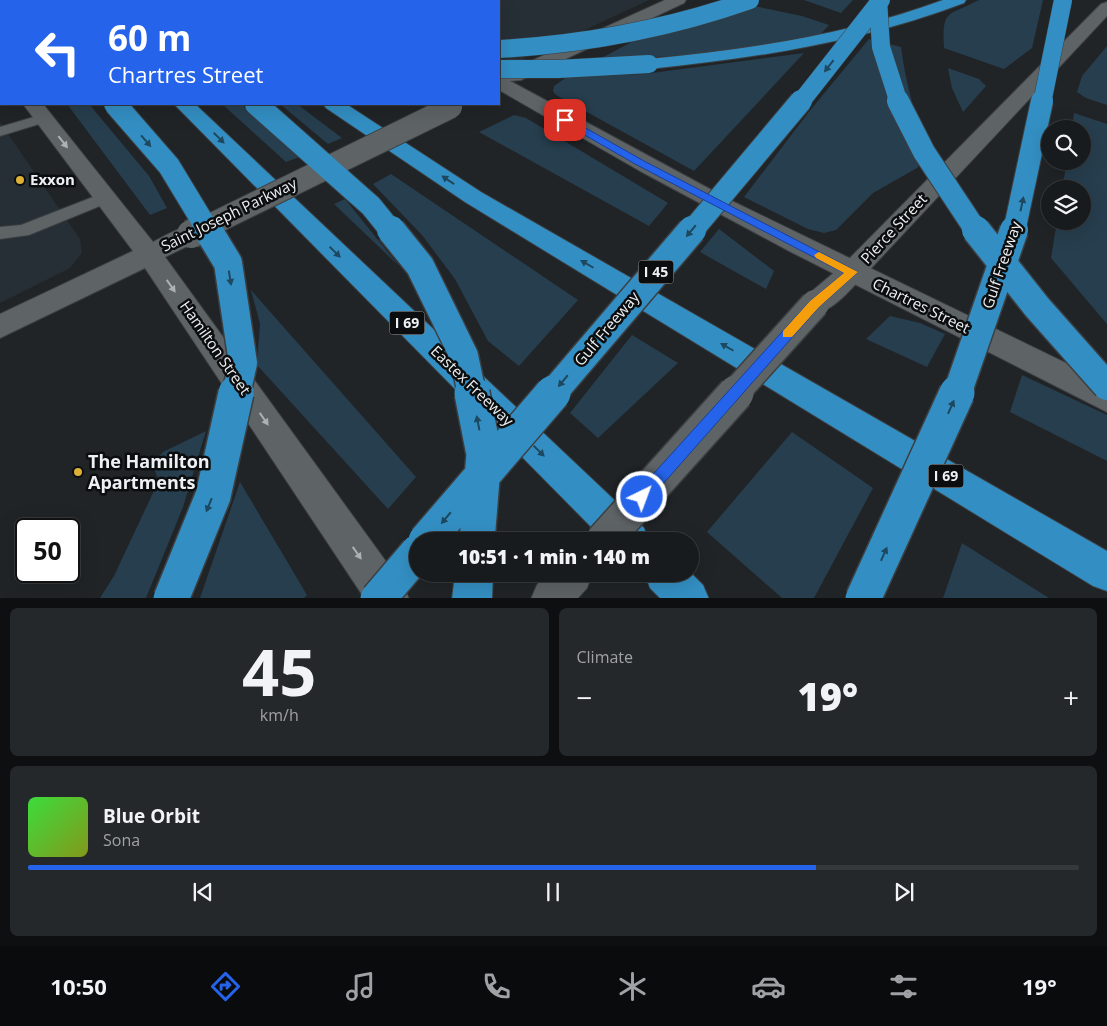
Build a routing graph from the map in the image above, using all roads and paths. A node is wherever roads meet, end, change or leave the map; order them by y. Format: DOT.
graph roads {
  1 [pos="678,0"];
  2 [pos="750,0"];
  3 [pos="880,0"];
  4 [pos="958,0"];
  5 [pos="1063,0"];
  6 [pos="1107,7"];
  7 [pos="500,49"];
  8 [pos="500,79"];
  9 [pos="500,79"];
  10 [pos="500,80"];
  11 [pos="116,105"];
  12 [pos="185,105"];
  13 [pos="257,105"];
  14 [pos="334,105"];
  15 [pos="454,105"];
  16 [pos="39,111"];
  17 [pos="0,132"];
  18 [pos="106,198"];
  19 [pos="0,233"];
  20 [pos="149,254"];
  21 [pos="852,272"];
  22 [pos="0,327"];
  23 [pos="1107,386"];
  24 [pos="1107,398"];
  25 [pos="434,532"];
  26 [pos="478,532"];
  27 [pos="610,532"];
  28 [pos="622,532"];
  29 [pos="409,562"];
  30 [pos="1097,564"];
  31 [pos="473,582"];
  32 [pos="566,582"];
  33 [pos="672,582"];
  34 [pos="171,598"];
  35 [pos="378,598"];
  36 [pos="389,598"];
  37 [pos="472,598"];
  38 [pos="551,598"];
  39 [pos="689,598"];
  40 [pos="863,598"];
  1 -- 8 [label="street"];
  2 -- 7 [label="highway, bridge"];
  3 -- 23 [label="highway, bridge"];
  3 -- 25 [label="highway, Gulf Freeway / I 45, one-way, bridge"];
  4 -- 9 [label="highway, bridge"];
  40 -- 5 [label="highway, Gulf Freeway, one-way, bridge"];
  6 -- 21 [label="street, Pierce Street"];
  10 -- 21 [label="street, Chartres Street"];
  11 -- 34 [label="highway, one-way, bridge"];
  12 -- 28 [label="highway, Eastex Freeway / I 69, one-way"];
  26 -- 13 [label="highway, one-way, bridge"];
  30 -- 14 [label="highway, I 69, one-way"];
  15 -- 20 [label="street, Saint Joseph Parkway, bridge"];
  16 -- 17 [label="lane"];
  16 -- 18 [label="street, Hamilton Street, one-way"];
  18 -- 19 [label="lane"];
  18 -- 20 [label="street, Hamilton Street"];
  20 -- 22 [label="street, Saint Joseph Parkway"];
  20 -- 36 [label="street, Hamilton Street, one-way"];
  21 -- 24 [label="street, Chartres Street"];
  21 -- 27 [label="street, Pierce Street, bridge"];
  29 -- 35 [label="highway, bridge"];
  31 -- 37 [label="highway"];
  32 -- 38 [label="street"];
  33 -- 39 [label="highway"];
}
